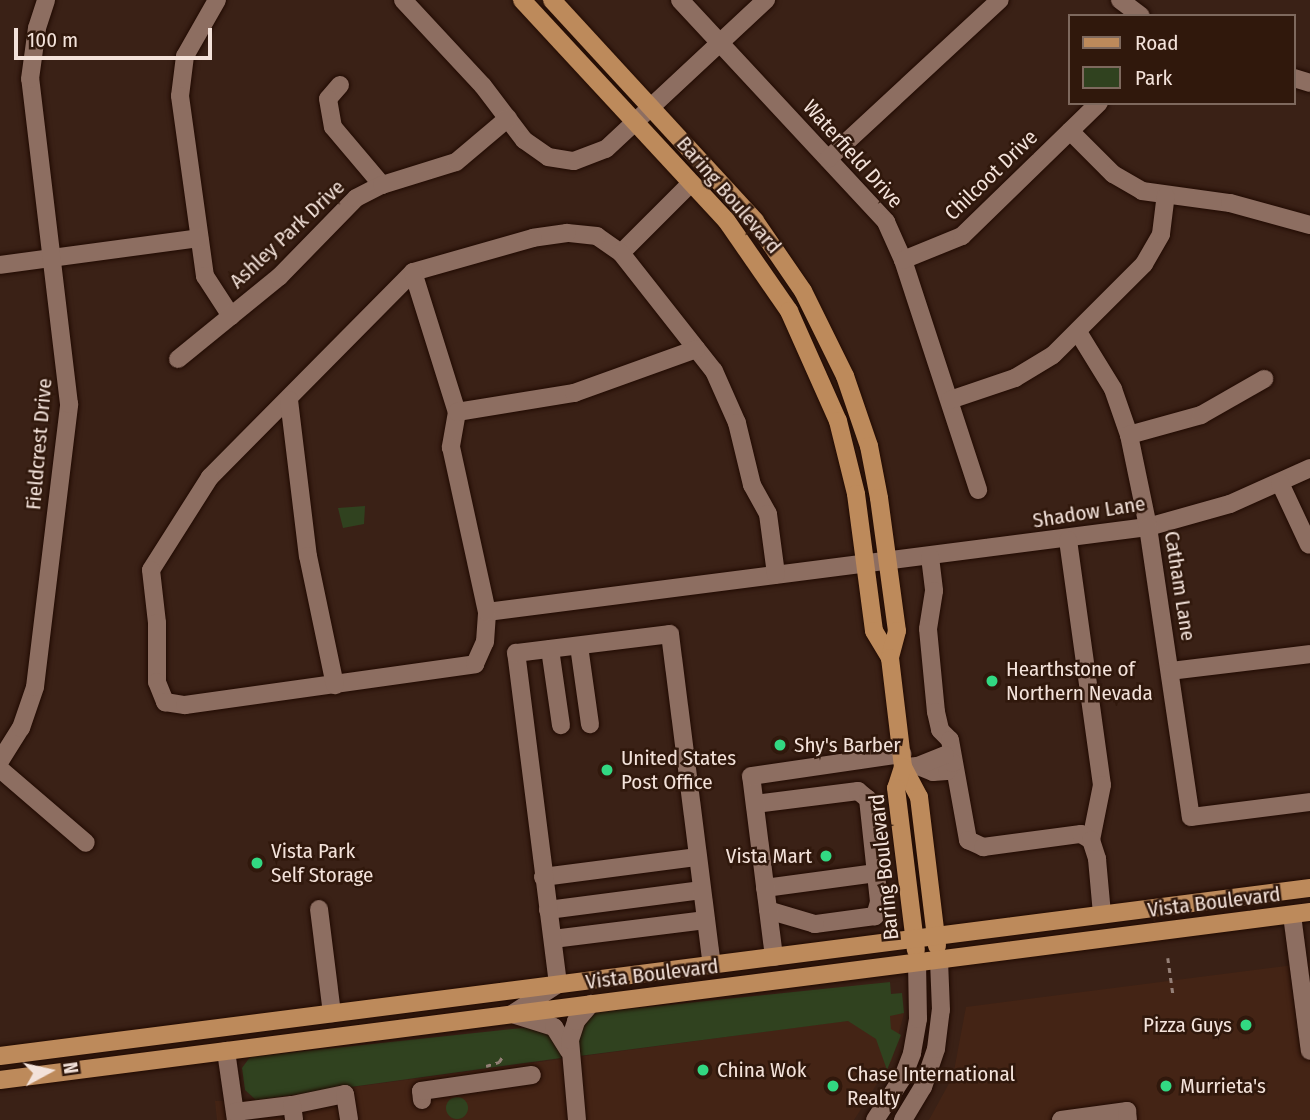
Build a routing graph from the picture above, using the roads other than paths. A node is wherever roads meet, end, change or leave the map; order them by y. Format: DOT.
graph roads {
  1 [pos="46,0"];
  2 [pos="217,0"];
  3 [pos="403,0"];
  4 [pos="522,0"];
  5 [pos="552,0"];
  6 [pos="680,0"];
  7 [pos="766,0"];
  8 [pos="1000,0"];
  9 [pos="1120,0"];
  10 [pos="1138,14"];
  11 [pos="720,43"];
  12 [pos="340,85"];
  13 [pos="1096,105"];
  14 [pos="652,107"];
  15 [pos="508,118"];
  16 [pos="635,122"];
  17 [pos="1070,131"];
  18 [pos="828,159"];
  19 [pos="691,183"];
  20 [pos="382,185"];
  21 [pos="1166,196"];
  22 [pos="1310,225"];
  23 [pos="199,238"];
  24 [pos="621,253"];
  25 [pos="53,258"];
  26 [pos="903,260"];
  27 [pos="0,265"];
  28 [pos="413,272"];
  29 [pos="231,316"];
  30 [pos="1077,331"];
  31 [pos="696,349"];
  32 [pos="178,359"];
  33 [pos="1264,379"];
  34 [pos="289,400"];
  35 [pos="950,400"];
  36 [pos="457,412"];
  37 [pos="1129,435"];
  38 [pos="1310,468"];
  39 [pos="1280,483"];
  40 [pos="978,489"];
  41 [pos="1148,527"];
  42 [pos="1068,540"];
  43 [pos="1309,545"];
  44 [pos="930,557"];
  45 [pos="888,562"];
  46 [pos="866,565"];
  47 [pos="776,575"];
  48 [pos="487,612"];
  49 [pos="579,646"];
  50 [pos="550,649"];
  51 [pos="1310,654"];
  52 [pos="890,658"];
  53 [pos="1170,671"];
  54 [pos="335,685"];
  55 [pos="590,724"];
  56 [pos="561,725"];
  57 [pos="0,761"];
  58 [pos="908,762"];
  59 [pos="953,764"];
  60 [pos="0,769"];
  61 [pos="1310,802"];
  62 [pos="755,804"];
  63 [pos="1091,839"];
  64 [pos="86,843"];
  65 [pos="698,857"];
  66 [pos="876,873"];
  67 [pos="543,877"];
  68 [pos="765,888"];
  69 [pos="1310,888"];
  70 [pos="702,890"];
  71 [pos="1310,899"];
  72 [pos="319,909"];
  73 [pos="548,910"];
  74 [pos="768,910"];
  75 [pos="1102,914"];
  76 [pos="1301,914"];
  77 [pos="706,920"];
  78 [pos="936,936"];
  79 [pos="553,939"];
  80 [pos="914,939"];
  81 [pos="774,957"];
  82 [pos="939,960"];
  83 [pos="917,963"];
  84 [pos="712,965"];
  85 [pos="558,984"];
  86 [pos="591,1004"];
  87 [pos="332,1013"];
  88 [pos="512,1014"];
  89 [pos="226,1051"];
  90 [pos="569,1051"];
  91 [pos="1310,1051"];
  92 [pos="0,1056"];
  93 [pos="532,1075"];
  94 [pos="0,1080"];
  95 [pos="422,1100"];
  96 [pos="293,1112"];
  97 [pos="348,1115"];
  98 [pos="1128,1115"];
  99 [pos="235,1116"];
  100 [pos="906,1119"];
  101 [pos="578,1120"];
  102 [pos="874,1120"];
  103 [pos="1061,1120"];
  1 -- 25 [label="street, Fieldcrest Drive"];
  2 -- 23 [label="street"];
  3 -- 15 [label="street"];
  4 -- 16 [label="main road, Baring Boulevard"];
  5 -- 14 [label="main road, Baring Boulevard"];
  6 -- 11 [label="street, Waterfield Drive"];
  7 -- 11 [label="street"];
  8 -- 18 [label="street"];
  9 -- 10 [label="street"];
  11 -- 14 [label="street"];
  11 -- 18 [label="street, Waterfield Drive"];
  12 -- 20 [label="street"];
  13 -- 17 [label="street, Chilcoot Drive"];
  14 -- 16 [label="street"];
  14 -- 45 [label="main road, Baring Boulevard"];
  15 -- 16 [label="street"];
  15 -- 20 [label="street, Ashley Park Drive"];
  16 -- 19 [label="main road, Baring Boulevard"];
  17 -- 21 [label="street"];
  17 -- 26 [label="street, Chilcoot Drive"];
  18 -- 26 [label="street, Waterfield Drive"];
  19 -- 24 [label="street"];
  19 -- 46 [label="main road, Baring Boulevard"];
  20 -- 29 [label="street, Ashley Park Drive"];
  21 -- 22 [label="street"];
  21 -- 30 [label="street"];
  23 -- 25 [label="street"];
  23 -- 29 [label="street"];
  24 -- 28 [label="street"];
  24 -- 31 [label="street"];
  25 -- 27 [label="street"];
  25 -- 57 [label="street, Fieldcrest Drive"];
  26 -- 35 [label="street, Waterfield Drive"];
  28 -- 34 [label="street"];
  28 -- 36 [label="street"];
  29 -- 32 [label="street, Ashley Park Drive"];
  30 -- 35 [label="street"];
  30 -- 37 [label="street, Catham Lane"];
  31 -- 36 [label="street"];
  31 -- 47 [label="street"];
  33 -- 37 [label="street"];
  34 -- 54 [label="street"];
  34 -- 54 [label="street"];
  35 -- 40 [label="street, Waterfield Drive"];
  36 -- 48 [label="street"];
  37 -- 41 [label="street, Catham Lane"];
  38 -- 39 [label="street, Shadow Lane"];
  39 -- 41 [label="street, Shadow Lane"];
  39 -- 43 [label="street"];
  41 -- 42 [label="street, Shadow Lane"];
  41 -- 53 [label="street, Catham Lane"];
  42 -- 44 [label="street, Shadow Lane"];
  42 -- 63 [label="street"];
  44 -- 45 [label="street, Shadow Lane"];
  44 -- 59 [label="street"];
  45 -- 46 [label="street, Shadow Lane"];
  45 -- 52 [label="main road, Baring Boulevard"];
  46 -- 47 [label="street, Shadow Lane"];
  46 -- 52 [label="main road, Baring Boulevard"];
  47 -- 48 [label="street, Shadow Lane"];
  48 -- 54 [label="street"];
  49 -- 50 [label="street"];
  49 -- 55 [label="street"];
  49 -- 65 [label="street"];
  50 -- 56 [label="street"];
  50 -- 67 [label="street"];
  51 -- 53 [label="street"];
  52 -- 58 [label="main road, Baring Boulevard"];
  53 -- 61 [label="street, Catham Lane"];
  58 -- 59 [label="street"];
  58 -- 62 [label="street"];
  58 -- 78 [label="main road, Baring Boulevard"];
  58 -- 80 [label="main road, Baring Boulevard"];
  59 -- 63 [label="street"];
  60 -- 64 [label="street"];
  62 -- 66 [label="street"];
  62 -- 68 [label="street"];
  63 -- 75 [label="street"];
  65 -- 67 [label="street"];
  65 -- 70 [label="street"];
  66 -- 68 [label="street"];
  66 -- 74 [label="street"];
  67 -- 73 [label="street"];
  68 -- 74 [label="street"];
  69 -- 75 [label="main road, Vista Boulevard"];
  70 -- 73 [label="street"];
  70 -- 77 [label="street"];
  71 -- 76 [label="main road"];
  72 -- 87 [label="street"];
  73 -- 79 [label="street"];
  74 -- 81 [label="street"];
  75 -- 78 [label="main road, Vista Boulevard"];
  76 -- 82 [label="main road, Vista Boulevard"];
  76 -- 91 [label="street"];
  77 -- 79 [label="street"];
  77 -- 84 [label="street"];
  78 -- 80 [label="main road, Vista Boulevard"];
  78 -- 82 [label="main road, Baring Boulevard"];
  79 -- 85 [label="street"];
  80 -- 81 [label="main road, Vista Boulevard"];
  80 -- 83 [label="main road, Baring Boulevard"];
  81 -- 84 [label="main road, Vista Boulevard"];
  82 -- 83 [label="main road, Vista Boulevard"];
  82 -- 100 [label="street"];
  83 -- 86 [label="main road, Vista Boulevard"];
  83 -- 102 [label="street"];
  84 -- 85 [label="main road, Vista Boulevard"];
  85 -- 87 [label="main road, Vista Boulevard"];
  85 -- 88 [label="street"];
  86 -- 88 [label="main road, Vista Boulevard"];
  86 -- 90 [label="street"];
  87 -- 92 [label="main road, Vista Boulevard"];
  88 -- 89 [label="main road, Vista Boulevard"];
  88 -- 90 [label="street"];
  89 -- 94 [label="main road, Vista Boulevard"];
  89 -- 99 [label="street"];
  90 -- 101 [label="street"];
  93 -- 95 [label="street"];
  96 -- 97 [label="street"];
  96 -- 99 [label="street"];
  98 -- 103 [label="street"];
}
